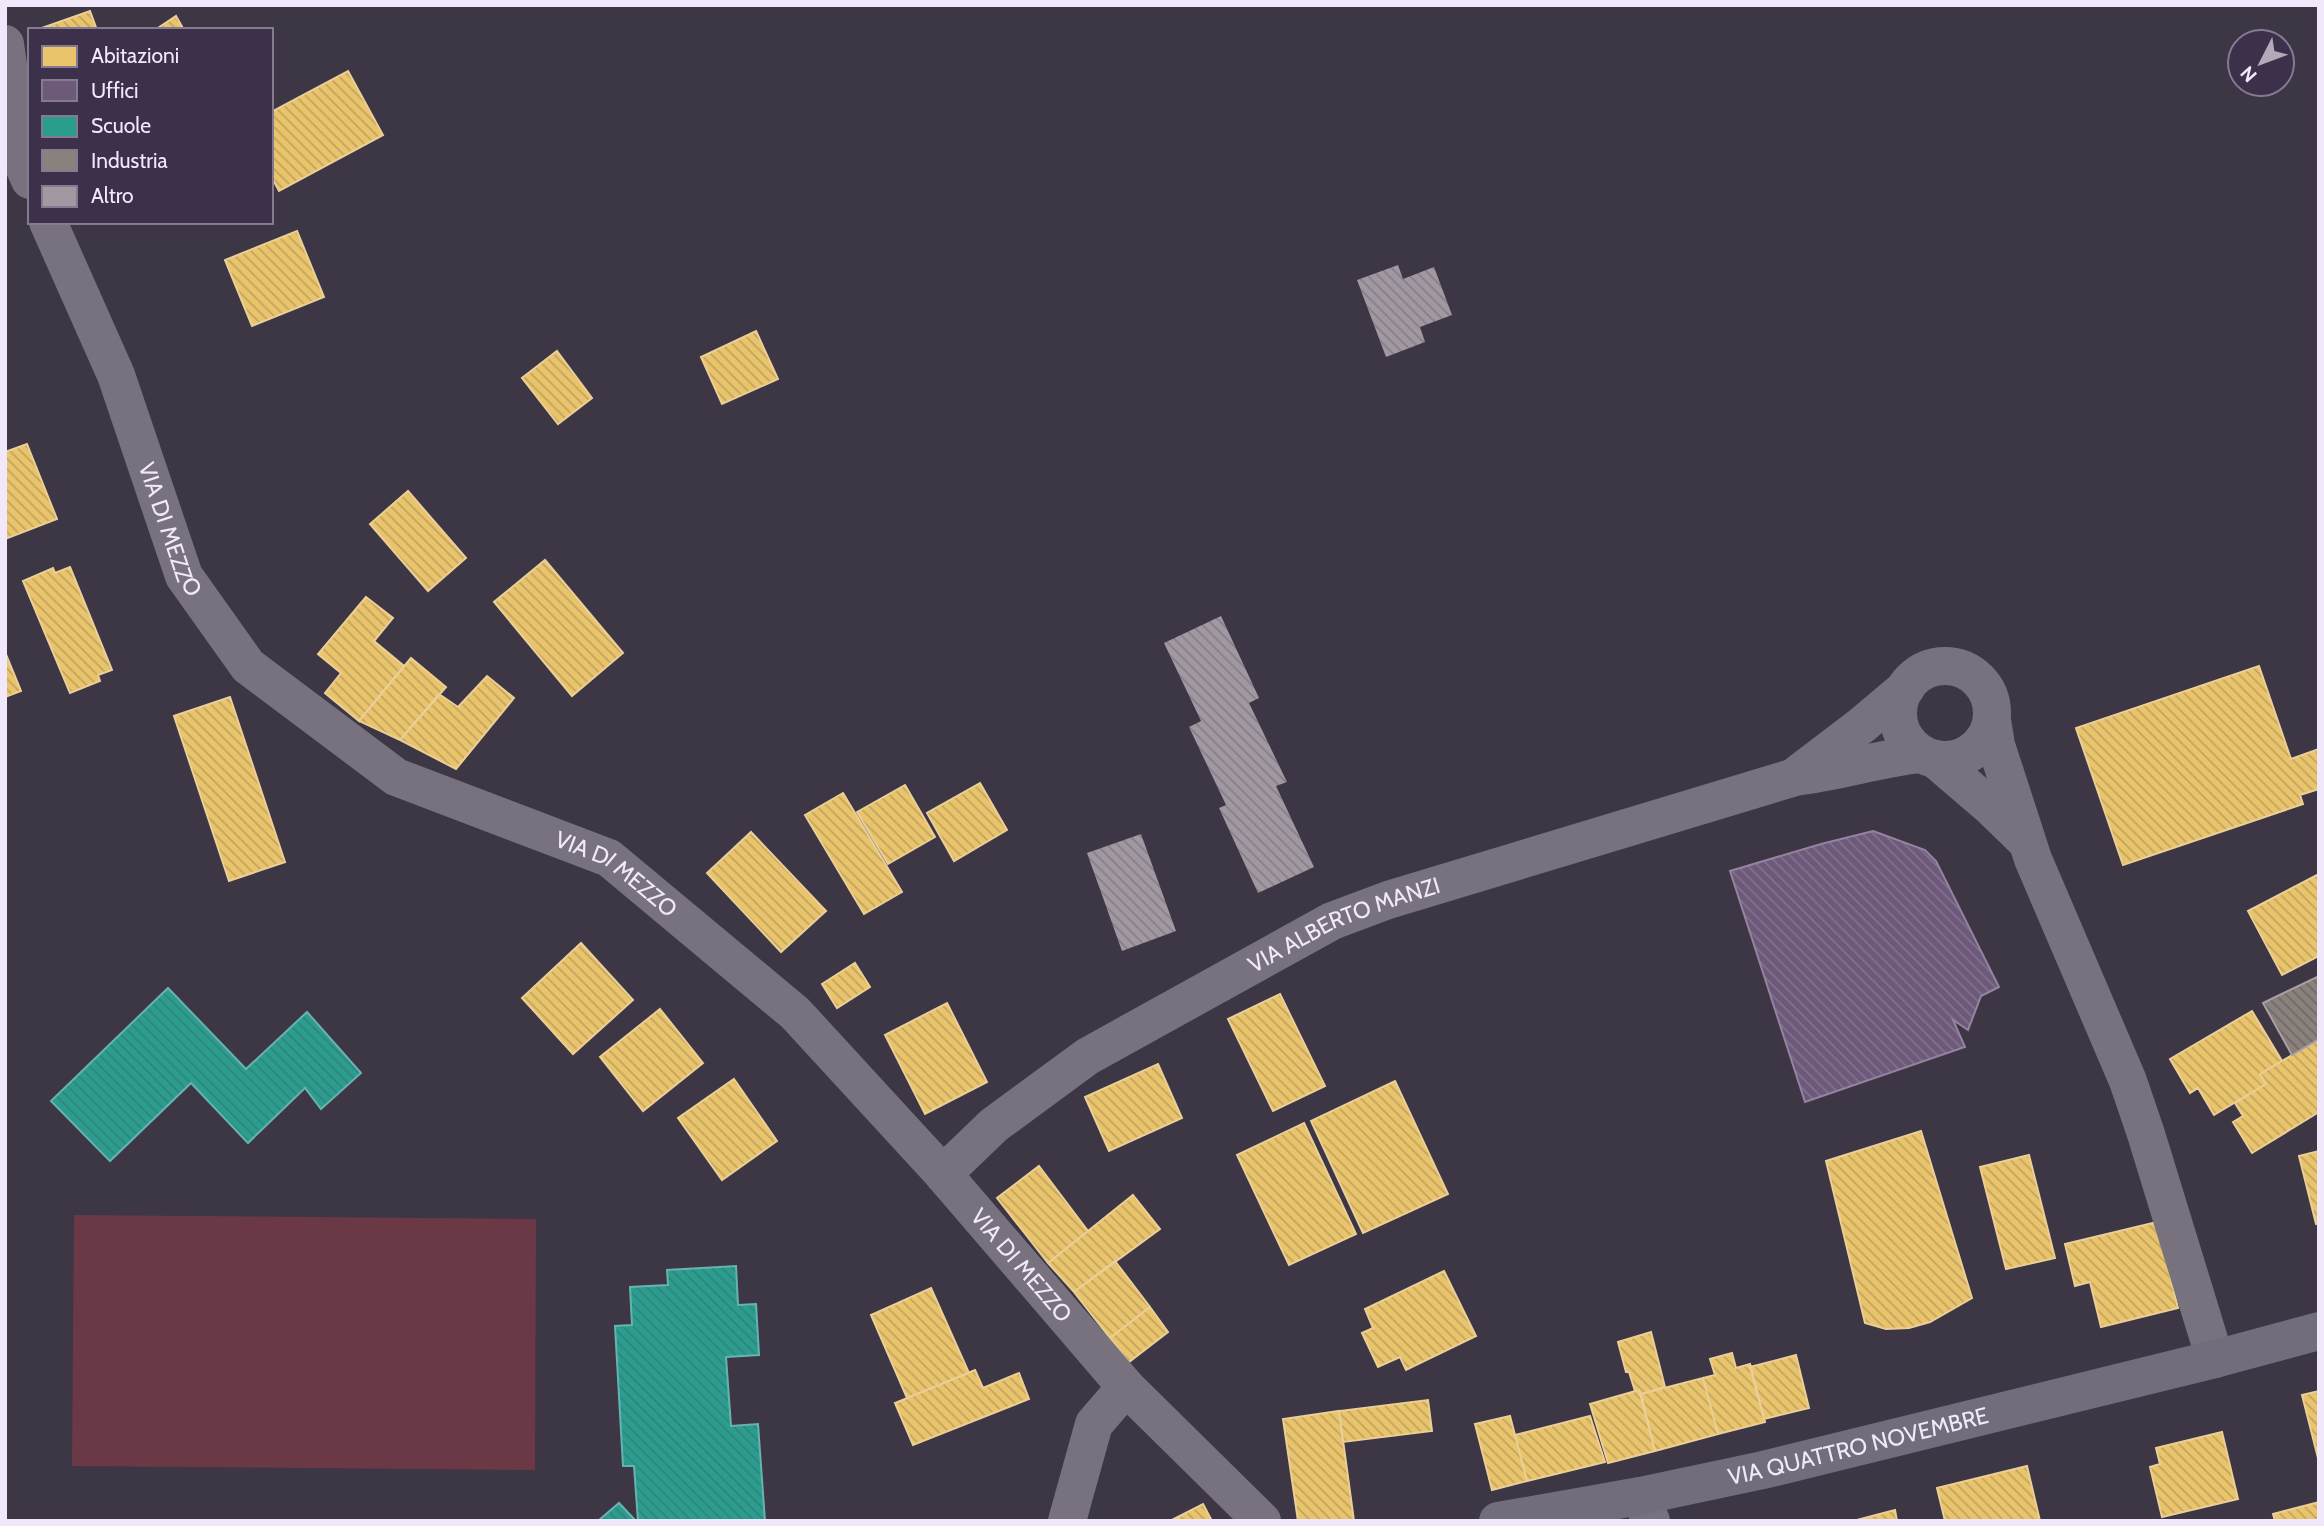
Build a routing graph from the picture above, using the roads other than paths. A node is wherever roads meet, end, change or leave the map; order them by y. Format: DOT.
graph roads {
  1 [pos="5,44"];
  2 [pos="28,176"];
  3 [pos="49,224"];
  4 [pos="1906,688"];
  5 [pos="1992,720"];
  6 [pos="1928,757"];
  7 [pos="1795,777"];
  8 [pos="2027,841"];
  9 [pos="943,1174"];
  10 [pos="2319,1331"];
  11 [pos="2215,1359"];
  12 [pos="1126,1387"];
  13 [pos="1645,1508"];
  14 [pos="1067,1521"];
  15 [pos="1262,1521"];
  16 [pos="1498,1521"];
  1 -- 2 [label="street"];
  3 -- 9 [label="street, VIA DI MEZZO"];
  4 -- 5 [label="street"];
  4 -- 6 [label="street"];
  4 -- 7 [label="street, VIA ALBERTO MANZI"];
  5 -- 6 [label="street"];
  5 -- 8 [label="street"];
  6 -- 7 [label="street, VIA ALBERTO MANZI"];
  6 -- 8 [label="street"];
  7 -- 9 [label="street, VIA ALBERTO MANZI"];
  8 -- 11 [label="street"];
  9 -- 12 [label="street, VIA DI MEZZO"];
  10 -- 11 [label="main road, VIA QUATTRO NOVEMBRE"];
  11 -- 13 [label="main road, VIA QUATTRO NOVEMBRE"];
  12 -- 14 [label="street"];
  12 -- 15 [label="street, VIA DI MEZZO"];
  13 -- 16 [label="main road, VIA QUATTRO NOVEMBRE"];
}
